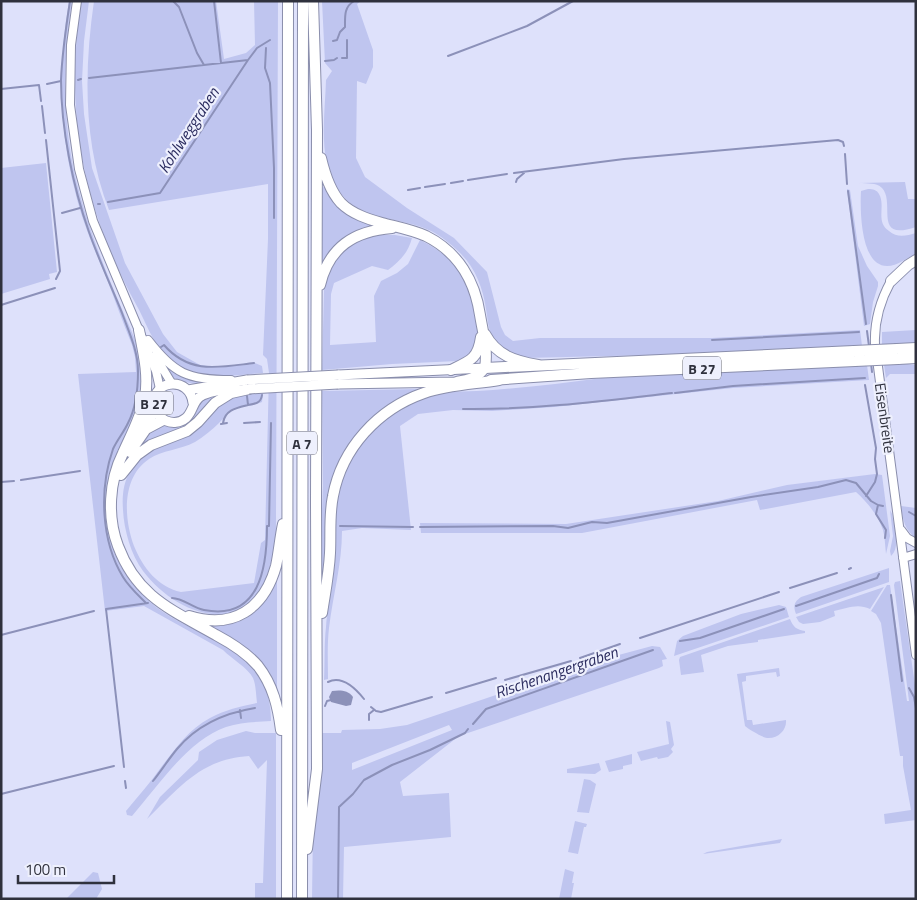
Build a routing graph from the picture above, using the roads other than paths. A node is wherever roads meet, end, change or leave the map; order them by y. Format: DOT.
graph roads {
  1 [pos="77,1"];
  2 [pos="288,1"];
  3 [pos="303,1"];
  4 [pos="313,1"];
  5 [pos="317,130"];
  6 [pos="398,228"];
  7 [pos="916,260"];
  8 [pos="891,281"];
  9 [pos="124,294"];
  10 [pos="316,299"];
  11 [pos="482,328"];
  12 [pos="139,330"];
  13 [pos="148,340"];
  14 [pos="916,348"];
  15 [pos="898,354"];
  16 [pos="855,356"];
  17 [pos="916,358"];
  18 [pos="538,366"];
  19 [pos="485,368"];
  20 [pos="451,370"];
  21 [pos="338,380"];
  22 [pos="499,380"];
  23 [pos="455,382"];
  24 [pos="172,384"];
  25 [pos="248,384"];
  26 [pos="160,389"];
  27 [pos="188,390"];
  28 [pos="193,403"];
  29 [pos="154,406"];
  30 [pos="163,420"];
  31 [pos="128,443"];
  32 [pos="121,475"];
  33 [pos="288,499"];
  34 [pos="900,529"];
  35 [pos="916,543"];
  36 [pos="916,554"];
  37 [pos="903,558"];
  38 [pos="317,642"];
  39 [pos="916,655"];
  40 [pos="286,767"];
  41 [pos="302,885"];
  42 [pos="287,899"];
  43 [pos="302,899"];
  1 -- 9 [label="main road"];
  2 -- 33 [label="highway, A 7"];
  3 -- 41 [label="highway, A 7"];
  4 -- 5 [label="highway"];
  5 -- 6 [label="highway"];
  5 -- 10 [label="highway"];
  6 -- 10 [label="highway"];
  6 -- 11 [label="highway"];
  7 -- 8 [label="highway"];
  8 -- 34 [label="main road, Eisenbreite"];
  9 -- 12 [label="main road"];
  9 -- 13 [label="main road"];
  10 -- 38 [label="highway"];
  11 -- 18 [label="highway"];
  11 -- 19 [label="highway"];
  11 -- 20 [label="highway"];
  12 -- 26 [label="main road"];
  12 -- 31 [label="highway"];
  13 -- 24 [label="main road"];
  13 -- 25 [label="main road"];
  14 -- 15 [label="highway, B 27"];
  15 -- 16 [label="highway, B 27, bridge"];
  15 -- 17 [label="highway, B 27"];
  16 -- 18 [label="highway, B 27"];
  16 -- 22 [label="highway, B 27"];
  18 -- 19 [label="highway, B 27"];
  19 -- 20 [label="main road, B 27"];
  19 -- 23 [label="main road"];
  20 -- 21 [label="main road, B 27"];
  21 -- 23 [label="main road, B 27"];
  21 -- 25 [label="main road, B 27, bridge"];
  22 -- 23 [label="highway, B 27"];
  22 -- 38 [label="highway"];
  24 -- 26 [label="main road, B 27"];
  24 -- 27 [label="main road, B 27"];
  25 -- 27 [label="main road, B 27"];
  25 -- 28 [label="main road, B 27"];
  25 -- 32 [label="highway"];
  26 -- 29 [label="main road, B 27"];
  27 -- 28 [label="main road, B 27"];
  28 -- 30 [label="main road, B 27"];
  29 -- 30 [label="main road, B 27"];
  29 -- 31 [label="highway"];
  30 -- 32 [label="highway"];
  31 -- 40 [label="highway"];
  32 -- 33 [label="highway"];
  33 -- 40 [label="highway, A 7"];
  34 -- 35 [label="main road"];
  34 -- 37 [label="main road, Eisenbreite"];
  36 -- 37 [label="main road"];
  37 -- 39 [label="main road, Eisenbreite"];
  38 -- 41 [label="highway"];
  40 -- 42 [label="highway, A 7"];
  41 -- 43 [label="highway, A 7"];
}
